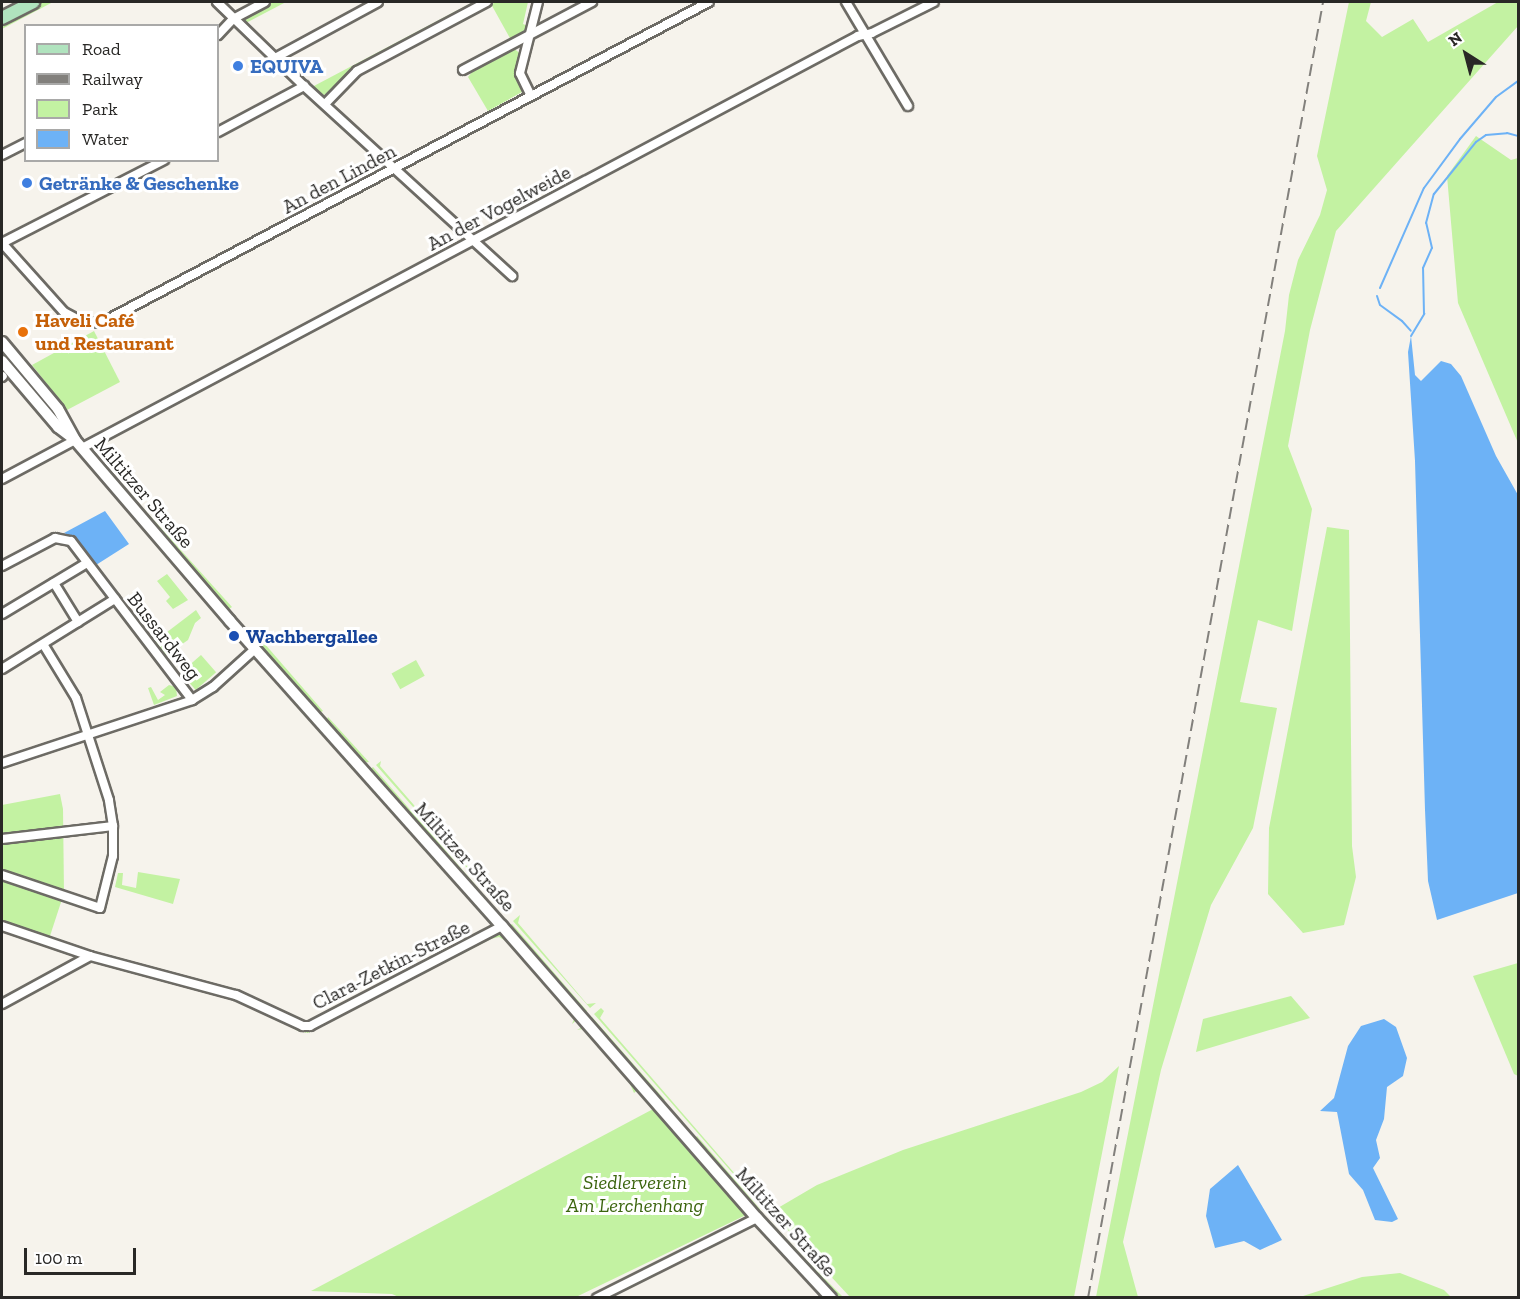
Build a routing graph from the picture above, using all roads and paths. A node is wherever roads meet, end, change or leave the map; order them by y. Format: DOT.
graph roads {
  1 [pos="33,2"];
  2 [pos="217,2"];
  3 [pos="265,2"];
  4 [pos="378,2"];
  5 [pos="487,2"];
  6 [pos="538,2"];
  7 [pos="592,2"];
  8 [pos="709,2"];
  9 [pos="846,2"];
  10 [pos="934,2"];
  11 [pos="2,18"];
  12 [pos="233,19"];
  13 [pos="219,34"];
  14 [pos="530,34"];
  15 [pos="865,35"];
  16 [pos="275,58"];
  17 [pos="463,70"];
  18 [pos="304,86"];
  19 [pos="531,96"];
  20 [pos="325,104"];
  21 [pos="908,106"];
  22 [pos="219,131"];
  23 [pos="24,144"];
  24 [pos="2,155"];
  25 [pos="160,162"];
  26 [pos="394,168"];
  27 [pos="472,241"];
  28 [pos="2,243"];
  29 [pos="512,276"];
  30 [pos="2,342"];
  31 [pos="2,361"];
  32 [pos="78,444"];
  33 [pos="2,479"];
  34 [pos="87,563"];
  35 [pos="2,566"];
  36 [pos="54,583"];
  37 [pos="115,599"];
  38 [pos="2,614"];
  39 [pos="78,622"];
  40 [pos="43,644"];
  41 [pos="255,649"];
  42 [pos="2,669"];
  43 [pos="192,700"];
  44 [pos="88,735"];
  45 [pos="2,764"];
  46 [pos="113,826"];
  47 [pos="2,839"];
  48 [pos="2,875"];
  49 [pos="2,926"];
  50 [pos="502,926"];
  51 [pos="90,956"];
  52 [pos="2,1004"];
  53 [pos="757,1218"];
  54 [pos="597,1298"];
  55 [pos="831,1298"];
  1 -- 11 [label="main road"];
  2 -- 12 [label="street"];
  3 -- 12 [label="street"];
  4 -- 16 [label="street"];
  5 -- 20 [label="street"];
  6 -- 14 [label="street"];
  7 -- 14 [label="street"];
  8 -- 19 [label="street, An den Linden"];
  9 -- 15 [label="street"];
  10 -- 15 [label="street, An der Vogelweide"];
  12 -- 13 [label="street"];
  12 -- 16 [label="street"];
  14 -- 17 [label="street"];
  14 -- 19 [label="street"];
  15 -- 21 [label="street"];
  15 -- 27 [label="street, An der Vogelweide"];
  16 -- 18 [label="street"];
  18 -- 20 [label="street"];
  18 -- 22 [label="street"];
  19 -- 26 [label="street, An den Linden"];
  20 -- 26 [label="street"];
  23 -- 24 [label="street"];
  25 -- 28 [label="street"];
  26 -- 27 [label="street"];
  26 -- 28 [label="street, An den Linden"];
  27 -- 29 [label="street"];
  27 -- 32 [label="street, An der Vogelweide"];
  30 -- 32 [label="street, Miltitzer Straße"];
  31 -- 32 [label="street, Miltitzer Straße"];
  32 -- 33 [label="street, An der Vogelweide"];
  32 -- 41 [label="street, Miltitzer Straße"];
  34 -- 35 [label="street, Bussardweg"];
  34 -- 36 [label="street"];
  34 -- 37 [label="street, Bussardweg"];
  36 -- 38 [label="street"];
  36 -- 39 [label="street"];
  37 -- 39 [label="street"];
  37 -- 43 [label="street, Bussardweg"];
  39 -- 40 [label="street"];
  40 -- 42 [label="street"];
  40 -- 44 [label="street"];
  41 -- 43 [label="street, Bussardweg"];
  41 -- 50 [label="street, Miltitzer Straße"];
  43 -- 44 [label="street"];
  44 -- 45 [label="street"];
  44 -- 46 [label="street"];
  46 -- 47 [label="street"];
  46 -- 48 [label="street"];
  49 -- 51 [label="street, Clara-Zetkin-Straße"];
  50 -- 51 [label="street, Clara-Zetkin-Straße"];
  50 -- 53 [label="street, Miltitzer Straße"];
  51 -- 52 [label="street"];
  53 -- 54 [label="street"];
  53 -- 55 [label="street, Miltitzer Straße"];
}
